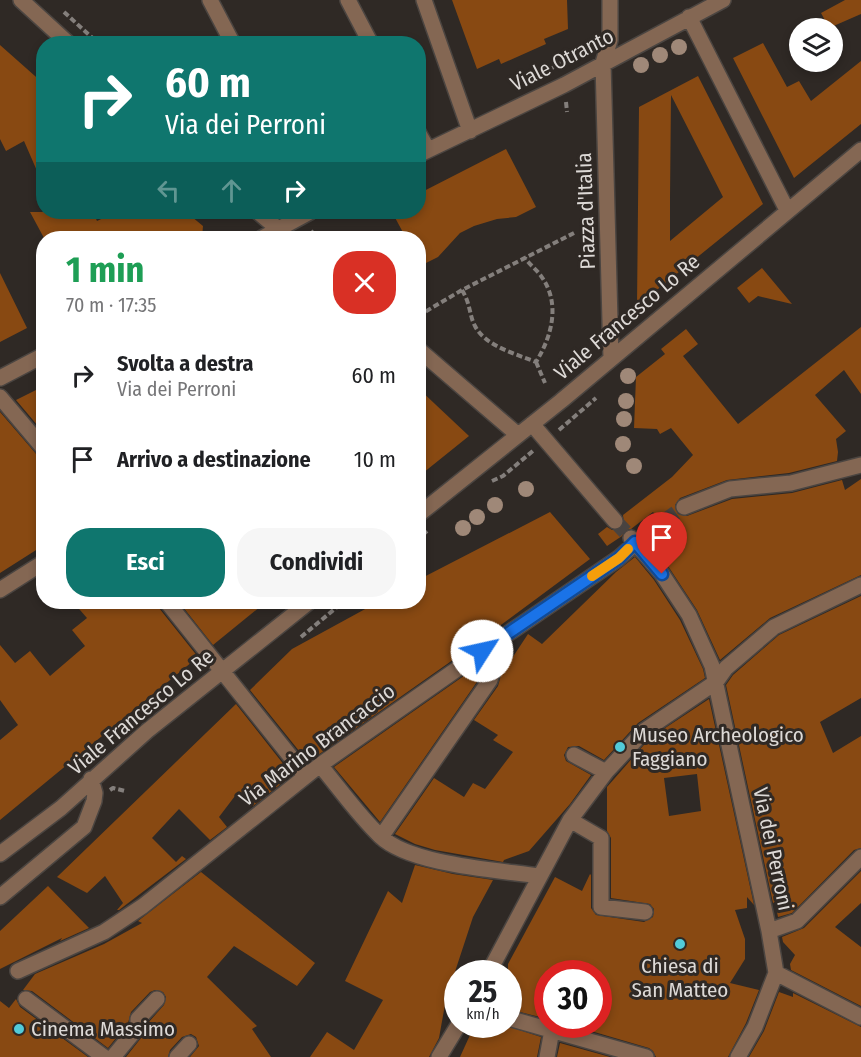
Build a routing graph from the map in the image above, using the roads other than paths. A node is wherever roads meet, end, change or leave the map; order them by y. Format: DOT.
graph roads {
  1 [pos="21,0"];
  2 [pos="210,0"];
  3 [pos="348,0"];
  4 [pos="424,0"];
  5 [pos="610,0"];
  6 [pos="723,0"];
  7 [pos="689,17"];
  8 [pos="60,36"];
  9 [pos="228,36"];
  10 [pos="367,36"];
  11 [pos="603,63"];
  12 [pos="470,130"];
  13 [pos="861,150"];
  14 [pos="426,152"];
  15 [pos="787,210"];
  16 [pos="266,219"];
  17 [pos="301,219"];
  18 [pos="280,231"];
  19 [pos="287,231"];
  20 [pos="426,356"];
  21 [pos="611,358"];
  22 [pos="36,359"];
  23 [pos="0,378"];
  24 [pos="0,397"];
  25 [pos="532,424"];
  26 [pos="518,435"];
  27 [pos="36,440"];
  28 [pos="861,465"];
  29 [pos="684,507"];
  30 [pos="426,508"];
  31 [pos="615,521"];
  32 [pos="637,538"];
  33 [pos="36,567"];
  34 [pos="861,585"];
  35 [pos="0,590"];
  36 [pos="173,609"];
  37 [pos="300,609"];
  38 [pos="500,639"];
  39 [pos="222,670"];
  40 [pos="716,682"];
  41 [pos="574,755"];
  42 [pos="320,765"];
  43 [pos="606,772"];
  44 [pos="306,776"];
  45 [pos="91,780"];
  46 [pos="570,820"];
  47 [pos="381,837"];
  48 [pos="0,854"];
  49 [pos="861,856"];
  50 [pos="539,876"];
  51 [pos="0,897"];
  52 [pos="645,912"];
  53 [pos="769,931"];
  54 [pos="495,960"];
  55 [pos="18,971"];
  56 [pos="776,973"];
  57 [pos="26,999"];
  58 [pos="157,999"];
  59 [pos="861,1017"];
  60 [pos="451,1038"];
  61 [pos="551,1038"];
  62 [pos="580,1038"];
  63 [pos="189,1044"];
  64 [pos="104,1057"];
  65 [pos="113,1057"];
  66 [pos="177,1057"];
  67 [pos="439,1057"];
  68 [pos="547,1057"];
  69 [pos="646,1057"];
  70 [pos="738,1057"];
  1 -- 8 [label="street"];
  2 -- 9 [label="street"];
  3 -- 10 [label="street"];
  4 -- 12 [label="street"];
  5 -- 11 [label="street, Piazza d'Italia"];
  6 -- 7 [label="street, Viale Otranto"];
  7 -- 11 [label="street, Viale Otranto"];
  7 -- 15 [label="street"];
  11 -- 12 [label="street, Viale Otranto"];
  11 -- 21 [label="street, Piazza d'Italia"];
  12 -- 14 [label="street, Viale Otranto"];
  13 -- 15 [label="street, Viale Francesco Lo Re"];
  15 -- 21 [label="street, Viale Francesco Lo Re"];
  16 -- 18 [label="street"];
  17 -- 19 [label="street"];
  20 -- 26 [label="street"];
  21 -- 25 [label="street, Viale Francesco Lo Re"];
  22 -- 23 [label="street"];
  24 -- 27 [label="street"];
  25 -- 26 [label="street, Viale Francesco Lo Re"];
  25 -- 31 [label="street"];
  26 -- 30 [label="street, Viale Francesco Lo Re"];
  28 -- 29 [label="street"];
  32 -- 38 [label="street, Via Marino Brancaccio"];
  32 -- 40 [label="street, Via dei Perroni"];
  33 -- 35 [label="street"];
  34 -- 40 [label="street"];
  36 -- 39 [label="street"];
  37 -- 39 [label="street, Viale Francesco Lo Re"];
  38 -- 42 [label="street, Via Marino Brancaccio"];
  38 -- 47 [label="street"];
  39 -- 44 [label="street"];
  39 -- 45 [label="street, Viale Francesco Lo Re"];
  40 -- 43 [label="street"];
  40 -- 53 [label="street, Via dei Perroni"];
  41 -- 43 [label="street"];
  42 -- 44 [label="street, Via Marino Brancaccio"];
  42 -- 47 [label="street"];
  43 -- 46 [label="street"];
  44 -- 55 [label="street, Via Marino Brancaccio"];
  45 -- 48 [label="street, Viale Francesco Lo Re"];
  45 -- 51 [label="street"];
  46 -- 50 [label="street"];
  46 -- 52 [label="street"];
  47 -- 50 [label="street"];
  49 -- 53 [label="street"];
  50 -- 54 [label="street"];
  53 -- 56 [label="street, Via dei Perroni"];
  56 -- 59 [label="street"];
  56 -- 70 [label="street"];
  57 -- 64 [label="street"];
  58 -- 65 [label="street"];
  60 -- 67 [label="street"];
  61 -- 68 [label="street"];
  62 -- 69 [label="street"];
  63 -- 66 [label="street"];
}
